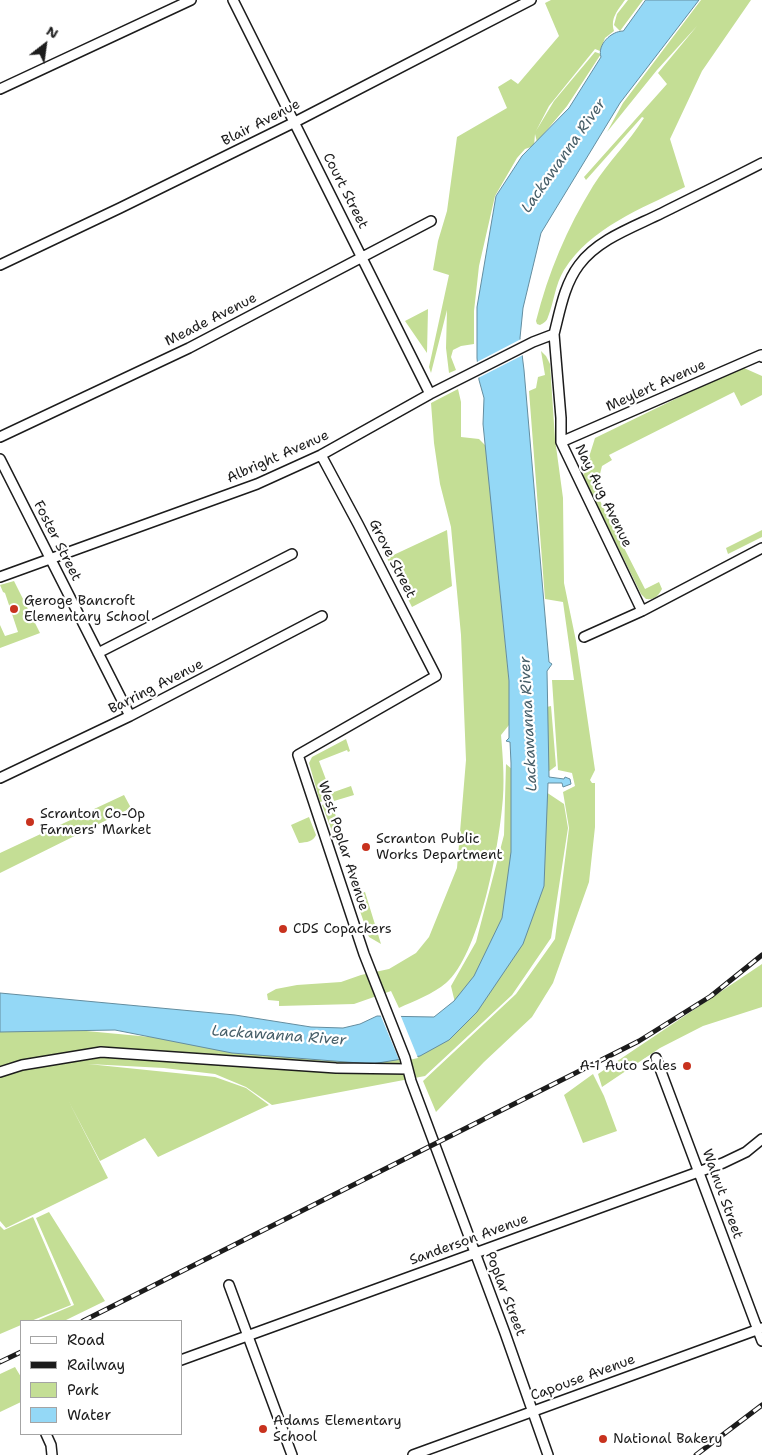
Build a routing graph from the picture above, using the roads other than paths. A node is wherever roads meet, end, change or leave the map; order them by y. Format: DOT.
graph roads {
  1 [pos="191,0"];
  2 [pos="234,0"];
  3 [pos="531,0"];
  4 [pos="0,89"];
  5 [pos="295,122"];
  6 [pos="762,163"];
  7 [pos="431,221"];
  8 [pos="362,256"];
  9 [pos="0,266"];
  10 [pos="554,334"];
  11 [pos="761,356"];
  12 [pos="430,394"];
  13 [pos="0,437"];
  14 [pos="561,442"];
  15 [pos="321,455"];
  16 [pos="0,459"];
  17 [pos="762,548"];
  18 [pos="292,554"];
  19 [pos="50,558"];
  20 [pos="0,577"];
  21 [pos="642,611"];
  22 [pos="322,616"];
  23 [pos="584,637"];
  24 [pos="98,653"];
  25 [pos="130,716"];
  26 [pos="298,755"];
  27 [pos="0,778"];
  28 [pos="405,1058"];
  29 [pos="656,1058"];
  30 [pos="408,1069"];
  31 [pos="0,1072"];
  32 [pos="762,1139"];
  33 [pos="700,1171"];
  34 [pos="474,1253"];
  35 [pos="229,1285"];
  36 [pos="760,1329"];
  37 [pos="248,1336"];
  38 [pos="762,1341"];
  39 [pos="182,1360"];
  40 [pos="532,1410"];
  41 [pos="46,1435"];
  42 [pos="52,1455"];
  43 [pos="292,1455"];
  44 [pos="413,1455"];
  45 [pos="548,1455"];
  1 -- 4 [label="street"];
  2 -- 5 [label="street, Court Street"];
  3 -- 5 [label="street, Blair Avenue"];
  5 -- 8 [label="street, Court Street"];
  5 -- 9 [label="street, Blair Avenue"];
  6 -- 10 [label="street, Nay Aug Avenue"];
  7 -- 8 [label="street, Meade Avenue"];
  8 -- 12 [label="street, Court Street"];
  8 -- 13 [label="street, Meade Avenue"];
  10 -- 12 [label="street, Albright Avenue"];
  10 -- 14 [label="street, Nay Aug Avenue"];
  11 -- 14 [label="street, Meylert Avenue"];
  12 -- 15 [label="street, Albright Avenue"];
  14 -- 21 [label="street, Nay Aug Avenue"];
  15 -- 19 [label="street, Albright Avenue"];
  15 -- 26 [label="street, Grove Street"];
  16 -- 19 [label="street, Foster Street"];
  17 -- 21 [label="street"];
  18 -- 24 [label="street"];
  19 -- 20 [label="street, Albright Avenue"];
  19 -- 24 [label="street, Foster Street"];
  21 -- 23 [label="street"];
  22 -- 25 [label="street, Barring Avenue"];
  24 -- 25 [label="street, Foster Street"];
  25 -- 27 [label="street, Barring Avenue"];
  26 -- 28 [label="street, West Poplar Avenue"];
  28 -- 30 [label="street, Poplar Street"];
  29 -- 33 [label="street, Walnut Street"];
  30 -- 31 [label="street"];
  30 -- 34 [label="street, Poplar Street"];
  32 -- 33 [label="street, Sanderson Avenue"];
  33 -- 34 [label="street, Sanderson Avenue"];
  33 -- 36 [label="street, Walnut Street"];
  34 -- 37 [label="street, Sanderson Avenue"];
  34 -- 40 [label="street, Poplar Street"];
  35 -- 37 [label="street"];
  36 -- 38 [label="street, Walnut Street"];
  36 -- 40 [label="street, Capouse Avenue"];
  37 -- 39 [label="street, Sanderson Avenue"];
  37 -- 43 [label="street"];
  40 -- 44 [label="street, Capouse Avenue"];
  40 -- 45 [label="street, Poplar Street"];
  41 -- 42 [label="street"];
}
